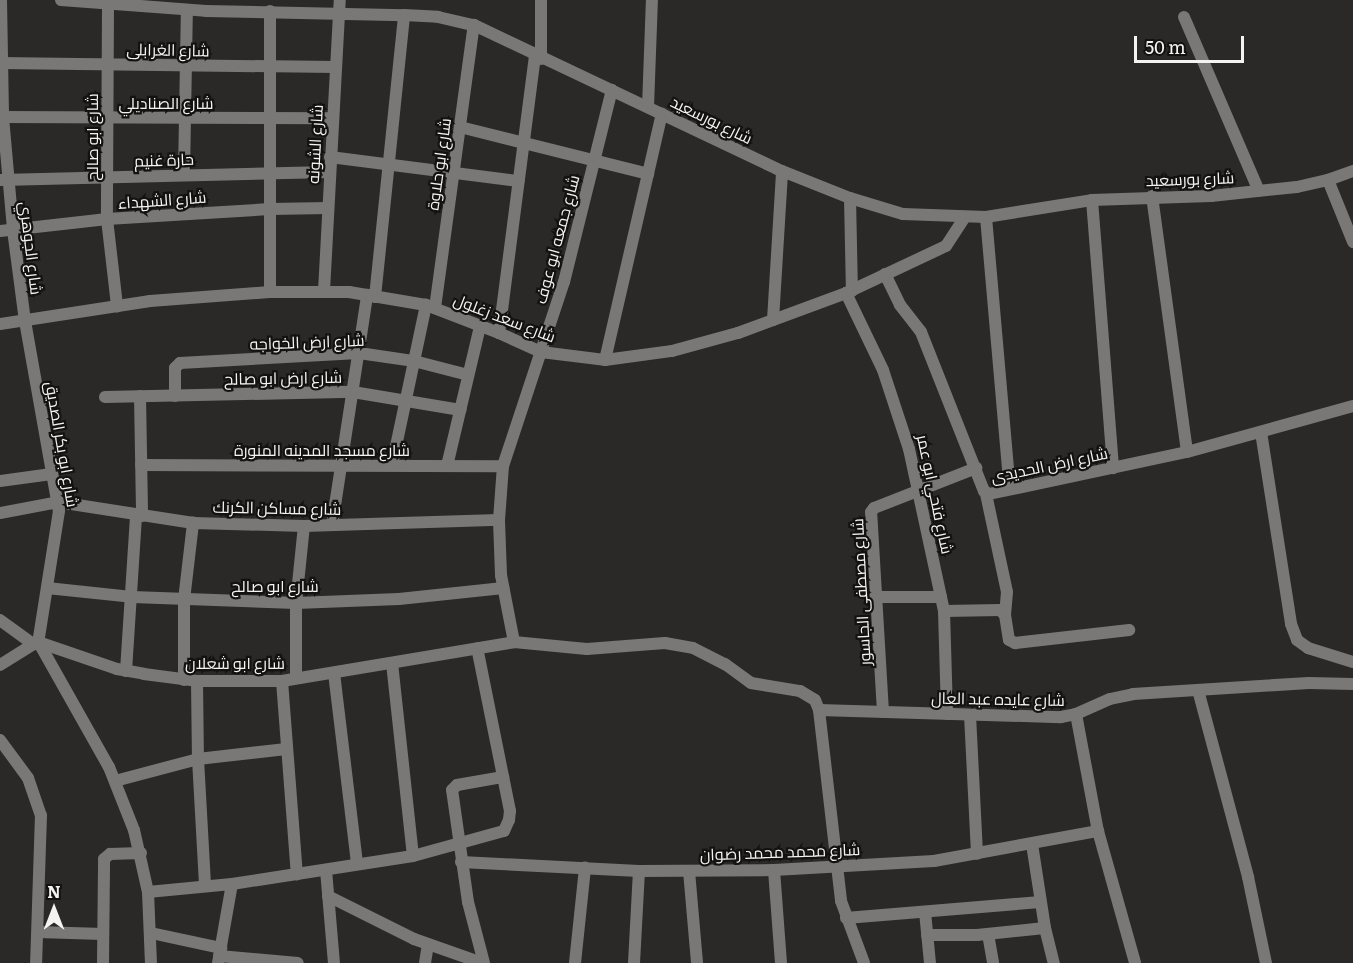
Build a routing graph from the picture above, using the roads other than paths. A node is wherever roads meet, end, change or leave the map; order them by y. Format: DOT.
graph roads {
  1 [pos="1,0"];
  2 [pos="62,0"];
  3 [pos="541,0"];
  4 [pos="652,0"];
  5 [pos="146,4"];
  6 [pos="108,5"];
  7 [pos="206,5"];
  8 [pos="339,6"];
  9 [pos="263,7"];
  10 [pos="187,10"];
  11 [pos="404,15"];
  12 [pos="1184,17"];
  13 [pos="474,25"];
  14 [pos="538,58"];
  15 [pos="1,63"];
  16 [pos="108,64"];
  17 [pos="186,66"];
  18 [pos="270,66"];
  19 [pos="336,68"];
  20 [pos="612,90"];
  21 [pos="648,107"];
  22 [pos="662,114"];
  23 [pos="2,117"];
  24 [pos="107,118"];
  25 [pos="185,118"];
  26 [pos="270,118"];
  27 [pos="332,118"];
  28 [pos="460,127"];
  29 [pos="524,143"];
  30 [pos="330,157"];
  31 [pos="593,160"];
  32 [pos="389,164"];
  33 [pos="783,171"];
  34 [pos="1353,171"];
  35 [pos="329,172"];
  36 [pos="270,173"];
  37 [pos="454,173"];
  38 [pos="648,174"];
  39 [pos="184,175"];
  40 [pos="107,177"];
  41 [pos="4,180"];
  42 [pos="1328,180"];
  43 [pos="518,181"];
  44 [pos="1259,191"];
  45 [pos="1152,196"];
  46 [pos="850,198"];
  47 [pos="1092,200"];
  48 [pos="328,208"];
  49 [pos="270,209"];
  50 [pos="965,217"];
  51 [pos="986,217"];
  52 [pos="107,219"];
  53 [pos="6,230"];
  54 [pos="1353,242"];
  55 [pos="885,274"];
  56 [pos="324,291"];
  57 [pos="270,292"];
  58 [pos="849,292"];
  59 [pos="371,296"];
  60 [pos="117,306"];
  61 [pos="430,307"];
  62 [pos="773,320"];
  63 [pos="25,321"];
  64 [pos="0,324"];
  65 [pos="480,326"];
  66 [pos="499,333"];
  67 [pos="540,352"];
  68 [pos="359,353"];
  69 [pos="605,360"];
  70 [pos="414,361"];
  71 [pos="468,375"];
  72 [pos="353,392"];
  73 [pos="140,396"];
  74 [pos="175,396"];
  75 [pos="105,397"];
  76 [pos="405,399"];
  77 [pos="1353,406"];
  78 [pos="460,410"];
  79 [pos="1261,432"];
  80 [pos="1187,452"];
  81 [pos="141,465"];
  82 [pos="340,465"];
  83 [pos="392,465"];
  84 [pos="447,466"];
  85 [pos="503,466"];
  86 [pos="976,468"];
  87 [pos="1113,468"];
  88 [pos="52,474"];
  89 [pos="0,481"];
  90 [pos="1010,489"];
  91 [pos="919,492"];
  92 [pos="986,494"];
  93 [pos="58,502"];
  94 [pos="0,513"];
  95 [pos="139,516"];
  96 [pos="499,520"];
  97 [pos="193,523"];
  98 [pos="332,525"];
  99 [pos="304,526"];
  100 [pos="47,588"];
  101 [pos="503,588"];
  102 [pos="132,597"];
  103 [pos="874,597"];
  104 [pos="941,597"];
  105 [pos="184,600"];
  106 [pos="296,603"];
  107 [pos="944,611"];
  108 [pos="1005,615"];
  109 [pos="0,620"];
  110 [pos="1129,630"];
  111 [pos="514,642"];
  112 [pos="37,643"];
  113 [pos="477,648"];
  114 [pos="1353,662"];
  115 [pos="392,663"];
  116 [pos="0,665"];
  117 [pos="126,671"];
  118 [pos="334,673"];
  119 [pos="297,678"];
  120 [pos="184,680"];
  121 [pos="197,681"];
  122 [pos="282,681"];
  123 [pos="1353,684"];
  124 [pos="1197,690"];
  125 [pos="819,710"];
  126 [pos="883,712"];
  127 [pos="947,714"];
  128 [pos="1076,714"];
  129 [pos="970,715"];
  130 [pos="0,740"];
  131 [pos="286,749"];
  132 [pos="198,759"];
  133 [pos="502,777"];
  134 [pos="115,781"];
  135 [pos="1098,831"];
  136 [pos="459,843"];
  137 [pos="1032,844"];
  138 [pos="141,853"];
  139 [pos="977,854"];
  140 [pos="413,856"];
  141 [pos="461,862"];
  142 [pos="357,864"];
  143 [pos="836,866"];
  144 [pos="585,868"];
  145 [pos="326,870"];
  146 [pos="774,870"];
  147 [pos="639,871"];
  148 [pos="689,872"];
  149 [pos="297,874"];
  150 [pos="232,884"];
  151 [pos="205,885"];
  152 [pos="148,892"];
  153 [pos="328,896"];
  154 [pos="1040,902"];
  155 [pos="926,912"];
  156 [pos="846,918"];
  157 [pos="1045,927"];
  158 [pos="38,932"];
  159 [pos="151,933"];
  160 [pos="103,934"];
  161 [pos="927,934"];
  162 [pos="988,934"];
  163 [pos="428,945"];
  164 [pos="219,955"];
  165 [pos="36,963"];
  166 [pos="103,963"];
  167 [pos="151,963"];
  168 [pos="298,963"];
  169 [pos="334,963"];
  170 [pos="416,963"];
  171 [pos="425,963"];
  172 [pos="481,963"];
  173 [pos="575,963"];
  174 [pos="634,963"];
  175 [pos="697,963"];
  176 [pos="780,963"];
  177 [pos="864,963"];
  178 [pos="930,963"];
  179 [pos="993,963"];
  180 [pos="1054,963"];
  181 [pos="1135,963"];
  182 [pos="1266,963"];
  1 -- 15 [label="street, شارع الجوهري"];
  2 -- 6 [label="street, شارع بورسعيد"];
  3 -- 14 [label="street"];
  4 -- 21 [label="street"];
  5 -- 6 [label="street, شارع بورسعيد"];
  5 -- 10 [label="street, شارع بورسعيد"];
  6 -- 16 [label="street, شارع ابو صالح"];
  7 -- 9 [label="street, شارع بورسعيد"];
  7 -- 10 [label="street, شارع بورسعيد"];
  8 -- 9 [label="street, شارع بورسعيد"];
  8 -- 11 [label="street, شارع بورسعيد"];
  8 -- 19 [label="street, شارع الشونه"];
  9 -- 18 [label="street"];
  10 -- 17 [label="street"];
  11 -- 13 [label="street, شارع بورسعيد"];
  11 -- 32 [label="street"];
  12 -- 44 [label="street"];
  13 -- 14 [label="street, شارع بورسعيد"];
  13 -- 28 [label="street, شارع ابو حلاوة"];
  14 -- 20 [label="street, شارع بورسعيد"];
  14 -- 29 [label="street"];
  15 -- 16 [label="street, شارع الغرابلى"];
  15 -- 23 [label="street, شارع الجوهري"];
  16 -- 17 [label="street, شارع الغرابلى"];
  16 -- 24 [label="street, شارع ابو صالح"];
  17 -- 18 [label="street, شارع الغرابلى"];
  17 -- 25 [label="street"];
  18 -- 19 [label="street, شارع الغرابلى"];
  18 -- 26 [label="street"];
  19 -- 27 [label="street, شارع الشونه"];
  20 -- 21 [label="street, شارع بورسعيد"];
  20 -- 31 [label="street, شارع جمعه ابو عوف"];
  21 -- 22 [label="street, شارع بورسعيد"];
  22 -- 33 [label="street, شارع بورسعيد"];
  22 -- 38 [label="street"];
  23 -- 24 [label="street, شارع الصناديلي"];
  23 -- 41 [label="street, شارع الجوهري"];
  24 -- 25 [label="street, شارع الصناديلي"];
  24 -- 40 [label="street, شارع ابو صالح"];
  25 -- 26 [label="street, شارع الصناديلي"];
  25 -- 39 [label="street"];
  26 -- 27 [label="street, شارع الصناديلي"];
  26 -- 36 [label="street"];
  27 -- 30 [label="street, شارع الشونه"];
  28 -- 29 [label="street"];
  28 -- 37 [label="street, شارع ابو حلاوة"];
  29 -- 31 [label="street"];
  29 -- 43 [label="street"];
  30 -- 32 [label="street"];
  30 -- 35 [label="street, شارع الشونه"];
  31 -- 38 [label="street"];
  31 -- 67 [label="street, شارع جمعه ابو عوف"];
  32 -- 37 [label="street"];
  32 -- 59 [label="street"];
  33 -- 46 [label="street, شارع بورسعيد"];
  33 -- 62 [label="street"];
  34 -- 42 [label="street, شارع بورسعيد"];
  35 -- 36 [label="street, حارة غنيم"];
  35 -- 48 [label="street, شارع الشونه"];
  36 -- 39 [label="street, حارة غنيم"];
  36 -- 49 [label="street"];
  37 -- 43 [label="street"];
  37 -- 61 [label="street, شارع ابو حلاوة"];
  38 -- 69 [label="street"];
  39 -- 40 [label="street, حارة غنيم"];
  40 -- 41 [label="street, حارة غنيم"];
  40 -- 52 [label="street, شارع ابو صالح"];
  41 -- 53 [label="street, شارع الجوهري"];
  42 -- 44 [label="street, شارع بورسعيد"];
  42 -- 54 [label="street"];
  43 -- 66 [label="street"];
  44 -- 45 [label="street, شارع بورسعيد"];
  45 -- 47 [label="street, شارع بورسعيد"];
  45 -- 80 [label="street"];
  46 -- 50 [label="street, شارع بورسعيد"];
  46 -- 58 [label="street"];
  47 -- 51 [label="street, شارع بورسعيد"];
  47 -- 87 [label="street"];
  48 -- 49 [label="street, شارع الشهداء"];
  48 -- 56 [label="street, شارع الشونه"];
  49 -- 52 [label="street, شارع الشهداء"];
  49 -- 57 [label="street"];
  50 -- 51 [label="street, شارع بورسعيد"];
  50 -- 55 [label="street, شارع سعد زغلول"];
  51 -- 90 [label="street"];
  52 -- 53 [label="street, شارع الشهداء"];
  52 -- 60 [label="street, شارع ابو صالح"];
  53 -- 63 [label="street, شارع الجوهري"];
  55 -- 58 [label="street, شارع سعد زغلول"];
  55 -- 86 [label="street, شارع ارض الحديدى"];
  56 -- 57 [label="street, شارع سعد زغلول"];
  56 -- 59 [label="street, شارع سعد زغلول"];
  57 -- 60 [label="street, شارع سعد زغلول"];
  58 -- 62 [label="street, شارع سعد زغلول"];
  58 -- 91 [label="street, شارع فتحي ابو عمر"];
  59 -- 61 [label="street, شارع سعد زغلول"];
  59 -- 68 [label="street"];
  60 -- 63 [label="street, شارع سعد زغلول"];
  61 -- 65 [label="street, شارع سعد زغلول"];
  61 -- 70 [label="street, شارع ابو حلاوة"];
  62 -- 69 [label="street, شارع سعد زغلول"];
  63 -- 64 [label="street, شارع سعد زغلول"];
  63 -- 88 [label="street, شارع ابو بكر الصديق"];
  65 -- 66 [label="street, شارع سعد زغلول"];
  65 -- 71 [label="street"];
  66 -- 67 [label="street, شارع سعد زغلول"];
  67 -- 69 [label="street, شارع سعد زغلول"];
  67 -- 85 [label="street, شارع جمعه ابو عوف"];
  68 -- 70 [label="street, شارع ارض الخواجه"];
  68 -- 72 [label="street"];
  68 -- 74 [label="street, شارع ارض الخواجه"];
  70 -- 71 [label="street, شارع ارض الخواجه"];
  70 -- 76 [label="street, شارع ابو حلاوة"];
  71 -- 78 [label="street"];
  72 -- 74 [label="street, شارع ارض ابو صالح"];
  72 -- 76 [label="street, شارع ارض ابو صالح"];
  72 -- 82 [label="street"];
  73 -- 74 [label="street, شارع ارض ابو صالح"];
  73 -- 75 [label="street, شارع ارض ابو صالح"];
  73 -- 81 [label="street"];
  76 -- 78 [label="street, شارع ارض ابو صالح"];
  76 -- 83 [label="street, شارع ابو حلاوة"];
  77 -- 79 [label="street, شارع ارض الحديدى"];
  78 -- 84 [label="street"];
  79 -- 80 [label="street, شارع ارض الحديدى"];
  79 -- 114 [label="street"];
  80 -- 87 [label="street, شارع ارض الحديدى"];
  81 -- 82 [label="street, شارع مسجد المدينه المنورة"];
  81 -- 95 [label="street"];
  82 -- 83 [label="street, شارع مسجد المدينه المنورة"];
  82 -- 98 [label="street"];
  83 -- 84 [label="street, شارع مسجد المدينه المنورة"];
  84 -- 85 [label="street, شارع مسجد المدينه المنورة"];
  85 -- 96 [label="street, شارع جمعه ابو عوف"];
  86 -- 91 [label="street, شارع مصطفى الجاسور"];
  86 -- 92 [label="street, شارع ارض الحديدى"];
  87 -- 90 [label="street, شارع ارض الحديدى"];
  88 -- 89 [label="street"];
  88 -- 93 [label="street, شارع ابو بكر الصديق"];
  90 -- 92 [label="street, شارع ارض الحديدى"];
  91 -- 103 [label="street, شارع مصطفى الجاسور"];
  91 -- 104 [label="street, شارع فتحي ابو عمر"];
  92 -- 108 [label="street"];
  93 -- 94 [label="street, شارع مساكن الكرنك"];
  93 -- 95 [label="street, شارع مساكن الكرنك"];
  93 -- 100 [label="street, شارع ابو بكر الصديق"];
  95 -- 97 [label="street, شارع مساكن الكرنك"];
  95 -- 102 [label="street"];
  96 -- 98 [label="street, شارع مساكن الكرنك"];
  96 -- 101 [label="street, شارع جمعه ابو عوف"];
  97 -- 99 [label="street, شارع مساكن الكرنك"];
  97 -- 105 [label="street"];
  98 -- 99 [label="street, شارع مساكن الكرنك"];
  99 -- 106 [label="street"];
  100 -- 102 [label="street, شارع ابو صالح"];
  100 -- 112 [label="street, شارع ابو بكر الصديق"];
  101 -- 106 [label="street, شارع ابو صالح"];
  101 -- 111 [label="street, شارع جمعه ابو عوف"];
  102 -- 105 [label="street, شارع ابو صالح"];
  102 -- 117 [label="street"];
  103 -- 104 [label="street"];
  103 -- 126 [label="street, شارع مصطفى الجاسور"];
  104 -- 107 [label="street, شارع فتحي ابو عمر"];
  105 -- 106 [label="street, شارع ابو صالح"];
  105 -- 120 [label="street"];
  106 -- 119 [label="street"];
  107 -- 108 [label="street"];
  107 -- 127 [label="street, شارع فتحي ابو عمر"];
  108 -- 110 [label="street"];
  109 -- 112 [label="street"];
  111 -- 113 [label="street, شارع ابو شعلان"];
  111 -- 125 [label="street, شارع ابو شعلان"];
  112 -- 116 [label="street"];
  112 -- 117 [label="street, شارع ابو شعلان"];
  112 -- 134 [label="street"];
  113 -- 115 [label="street, شارع ابو شعلان"];
  113 -- 133 [label="street"];
  115 -- 118 [label="street, شارع ابو شعلان"];
  115 -- 140 [label="street"];
  117 -- 120 [label="street, شارع ابو شعلان"];
  118 -- 119 [label="street, شارع ابو شعلان"];
  118 -- 142 [label="street"];
  119 -- 122 [label="street, شارع ابو شعلان"];
  120 -- 121 [label="street, شارع ابو شعلان"];
  121 -- 122 [label="street, شارع ابو شعلان"];
  121 -- 132 [label="street"];
  122 -- 131 [label="street"];
  123 -- 124 [label="street, شارع عايده عبد العال"];
  124 -- 128 [label="street, شارع عايده عبد العال"];
  124 -- 182 [label="street"];
  125 -- 126 [label="street, شارع عايده عبد العال"];
  125 -- 143 [label="street"];
  126 -- 127 [label="street, شارع عايده عبد العال"];
  127 -- 129 [label="street, شارع عايده عبد العال"];
  128 -- 129 [label="street, شارع عايده عبد العال"];
  128 -- 135 [label="street"];
  129 -- 139 [label="street"];
  130 -- 158 [label="street"];
  131 -- 132 [label="street"];
  131 -- 149 [label="street"];
  132 -- 134 [label="street"];
  132 -- 151 [label="street"];
  133 -- 136 [label="street"];
  133 -- 136 [label="street"];
  134 -- 138 [label="street"];
  135 -- 137 [label="street, شارع محمد محمد رضوان"];
  135 -- 181 [label="street"];
  136 -- 140 [label="street"];
  136 -- 141 [label="street"];
  137 -- 139 [label="street, شارع محمد محمد رضوان"];
  137 -- 154 [label="street"];
  138 -- 152 [label="street"];
  138 -- 160 [label="street"];
  139 -- 143 [label="street, شارع محمد محمد رضوان"];
  140 -- 142 [label="street"];
  141 -- 144 [label="street, شارع محمد محمد رضوان"];
  141 -- 172 [label="street"];
  142 -- 145 [label="street"];
  143 -- 146 [label="street, شارع محمد محمد رضوان"];
  143 -- 156 [label="street"];
  144 -- 147 [label="street, شارع محمد محمد رضوان"];
  144 -- 173 [label="street"];
  145 -- 149 [label="street"];
  145 -- 153 [label="street"];
  146 -- 148 [label="street, شارع محمد محمد رضوان"];
  146 -- 176 [label="street"];
  147 -- 148 [label="street, شارع محمد محمد رضوان"];
  147 -- 174 [label="street"];
  148 -- 175 [label="street"];
  149 -- 150 [label="street"];
  150 -- 151 [label="street"];
  150 -- 164 [label="street"];
  151 -- 152 [label="street"];
  152 -- 159 [label="street"];
  153 -- 163 [label="street"];
  153 -- 169 [label="street"];
  154 -- 155 [label="street"];
  154 -- 157 [label="street"];
  155 -- 156 [label="street"];
  155 -- 161 [label="street"];
  156 -- 177 [label="street"];
  157 -- 162 [label="street"];
  157 -- 180 [label="street"];
  158 -- 160 [label="street"];
  158 -- 165 [label="street"];
  159 -- 164 [label="street"];
  159 -- 167 [label="street"];
  160 -- 166 [label="street"];
  161 -- 162 [label="street"];
  161 -- 178 [label="street"];
  162 -- 179 [label="street"];
  163 -- 171 [label="street"];
  163 -- 172 [label="street"];
  164 -- 168 [label="street"];
  170 -- 171 [label="street"];
}
